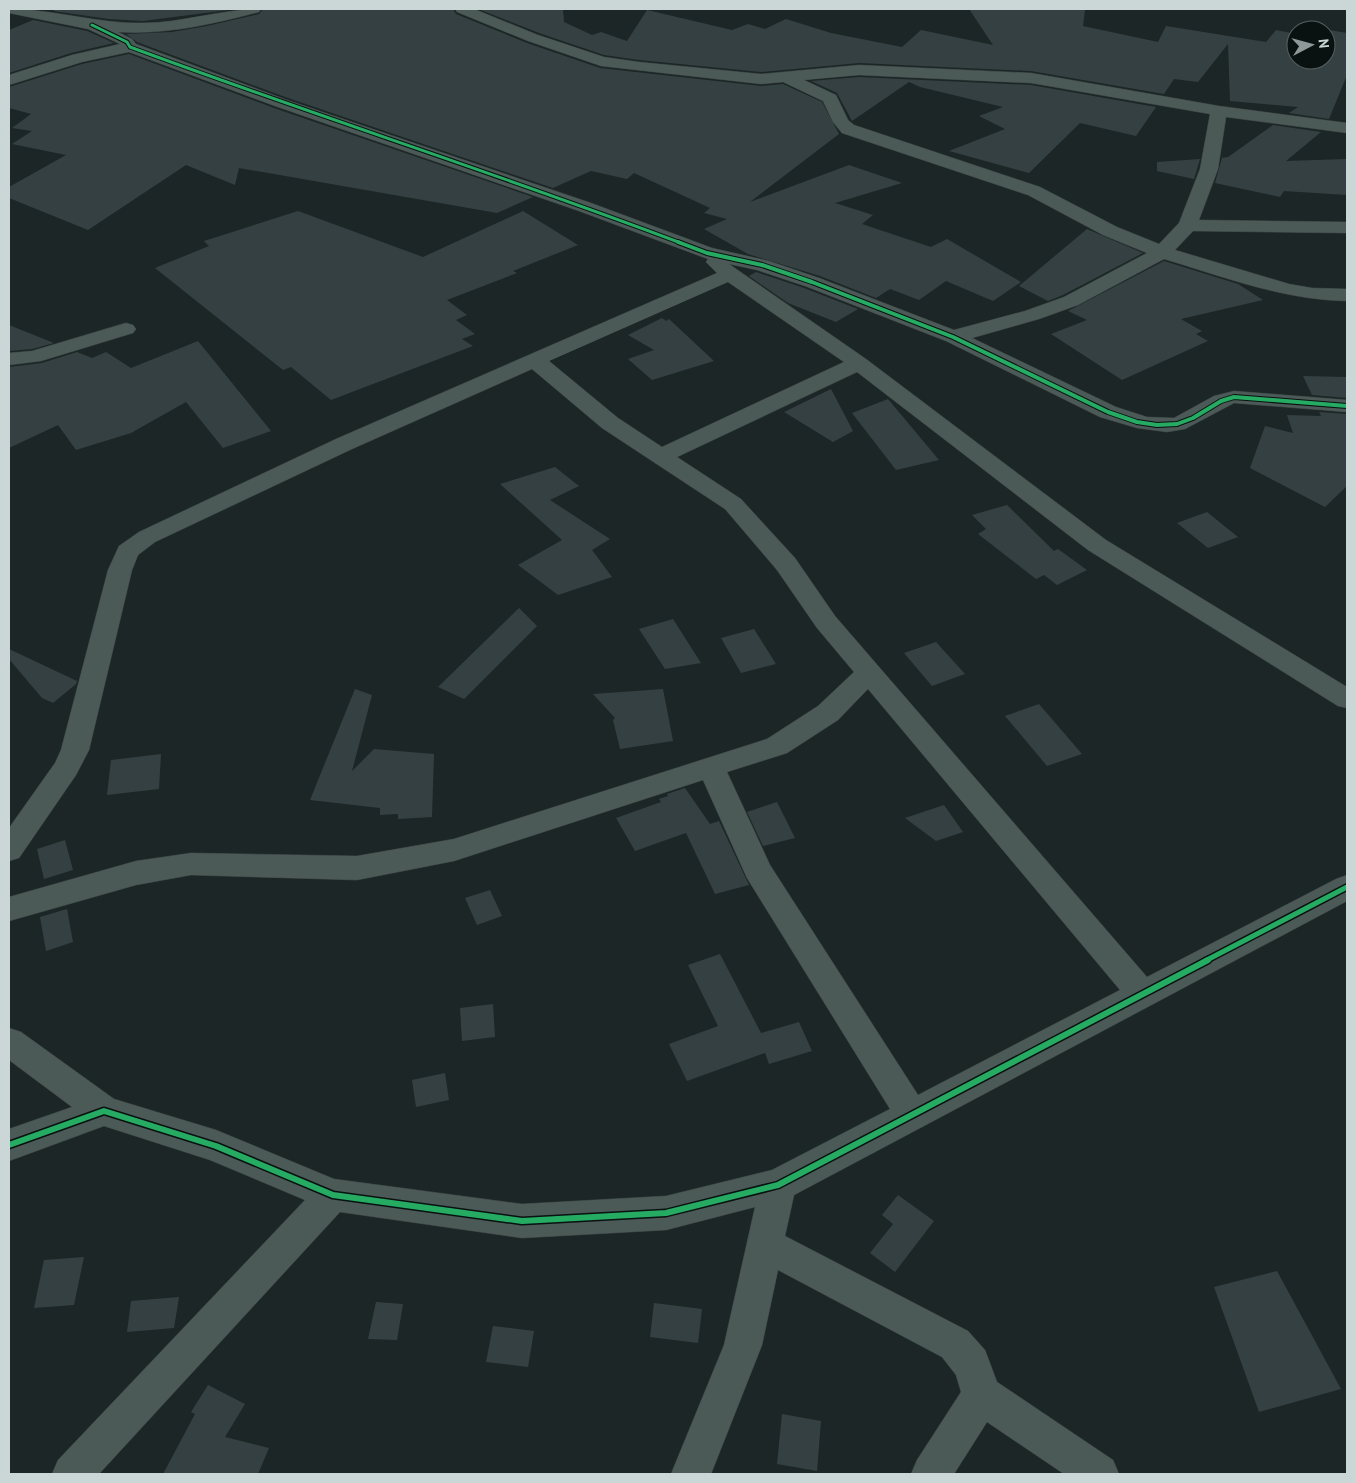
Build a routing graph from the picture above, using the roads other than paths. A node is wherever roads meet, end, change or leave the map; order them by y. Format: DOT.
graph roads {
  1 [pos="11,9"];
  2 [pos="81,9"];
  3 [pos="254,9"];
  4 [pos="462,9"];
  5 [pos="63,20"];
  6 [pos="92,25"];
  7 [pos="143,28"];
  8 [pos="128,44"];
  9 [pos="787,78"];
  10 [pos="9,80"];
  11 [pos="1219,111"];
  12 [pos="1347,128"];
  13 [pos="1188,225"];
  14 [pos="1347,228"];
  15 [pos="1162,252"];
  16 [pos="707,253"];
  17 [pos="730,274"];
  18 [pos="1347,295"];
  19 [pos="126,329"];
  20 [pos="953,337"];
  21 [pos="9,359"];
  22 [pos="533,359"];
  23 [pos="859,363"];
  24 [pos="1347,406"];
  25 [pos="659,457"];
  26 [pos="870,672"];
  27 [pos="1347,699"];
  28 [pos="711,768"];
  29 [pos="9,850"];
  30 [pos="1347,887"];
  31 [pos="9,910"];
  32 [pos="1142,994"];
  33 [pos="9,1042"];
  34 [pos="104,1111"];
  35 [pos="912,1115"];
  36 [pos="9,1145"];
  37 [pos="778,1186"];
  38 [pos="333,1195"];
  39 [pos="765,1244"];
  40 [pos="982,1395"];
  41 [pos="72,1474"];
  42 [pos="691,1474"];
  43 [pos="931,1474"];
  44 [pos="1099,1474"];
  1 -- 5 [label="street"];
  2 -- 5 [label="street"];
  3 -- 7 [label="street"];
  4 -- 9 [label="street"];
  5 -- 6 [label="street"];
  6 -- 7 [label="street"];
  6 -- 8 [label="street"];
  7 -- 8 [label="street"];
  8 -- 10 [label="street"];
  8 -- 16 [label="street"];
  9 -- 11 [label="street"];
  9 -- 15 [label="street"];
  11 -- 12 [label="street"];
  11 -- 13 [label="street"];
  13 -- 14 [label="street"];
  13 -- 15 [label="street"];
  15 -- 18 [label="street"];
  15 -- 20 [label="street"];
  16 -- 17 [label="street"];
  16 -- 20 [label="street"];
  17 -- 22 [label="street"];
  17 -- 23 [label="street"];
  19 -- 21 [label="street"];
  20 -- 24 [label="street"];
  22 -- 25 [label="street"];
  22 -- 29 [label="street"];
  23 -- 25 [label="street"];
  23 -- 27 [label="street"];
  25 -- 26 [label="street"];
  26 -- 28 [label="street"];
  26 -- 32 [label="street"];
  28 -- 31 [label="street"];
  28 -- 35 [label="street"];
  30 -- 32 [label="street"];
  32 -- 35 [label="street"];
  33 -- 34 [label="street"];
  34 -- 36 [label="street"];
  34 -- 38 [label="street"];
  35 -- 37 [label="street"];
  37 -- 38 [label="street"];
  37 -- 39 [label="street"];
  38 -- 41 [label="street"];
  39 -- 40 [label="street"];
  39 -- 42 [label="street"];
  40 -- 43 [label="street"];
  40 -- 44 [label="street"];
}
